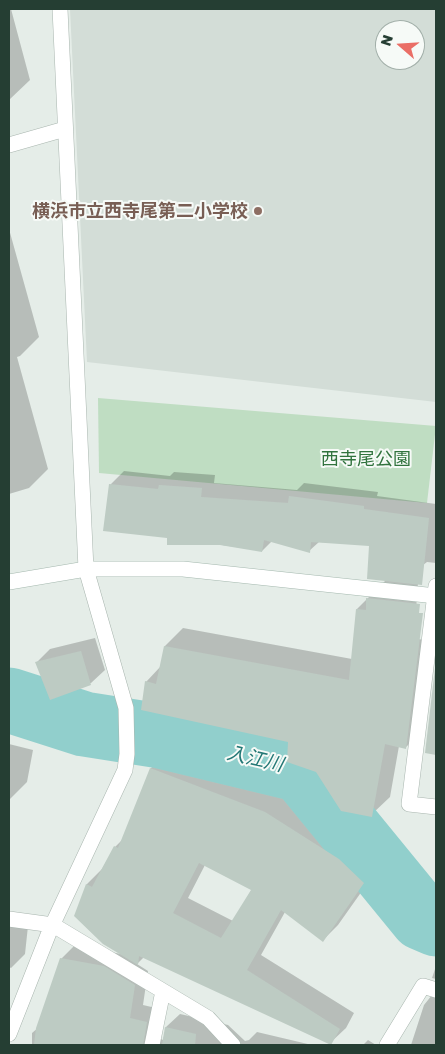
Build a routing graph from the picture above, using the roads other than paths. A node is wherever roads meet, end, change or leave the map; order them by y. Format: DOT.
graph roads {
  1 [pos="60,9"];
  2 [pos="65,129"];
  3 [pos="9,145"];
  4 [pos="86,569"];
  5 [pos="9,582"];
  6 [pos="436,593"];
  7 [pos="436,808"];
  8 [pos="9,919"];
  9 [pos="53,925"];
  10 [pos="436,990"];
  11 [pos="163,992"];
  12 [pos="9,1034"];
  13 [pos="152,1045"];
  14 [pos="233,1045"];
  15 [pos="387,1045"];
  1 -- 2 [label="street"];
  2 -- 3 [label="street"];
  2 -- 4 [label="street"];
  4 -- 5 [label="street"];
  4 -- 6 [label="street"];
  4 -- 9 [label="street"];
  6 -- 7 [label="street"];
  8 -- 9 [label="street"];
  9 -- 11 [label="street"];
  9 -- 12 [label="street"];
  10 -- 15 [label="street"];
  11 -- 13 [label="street"];
  11 -- 14 [label="street"];
}
